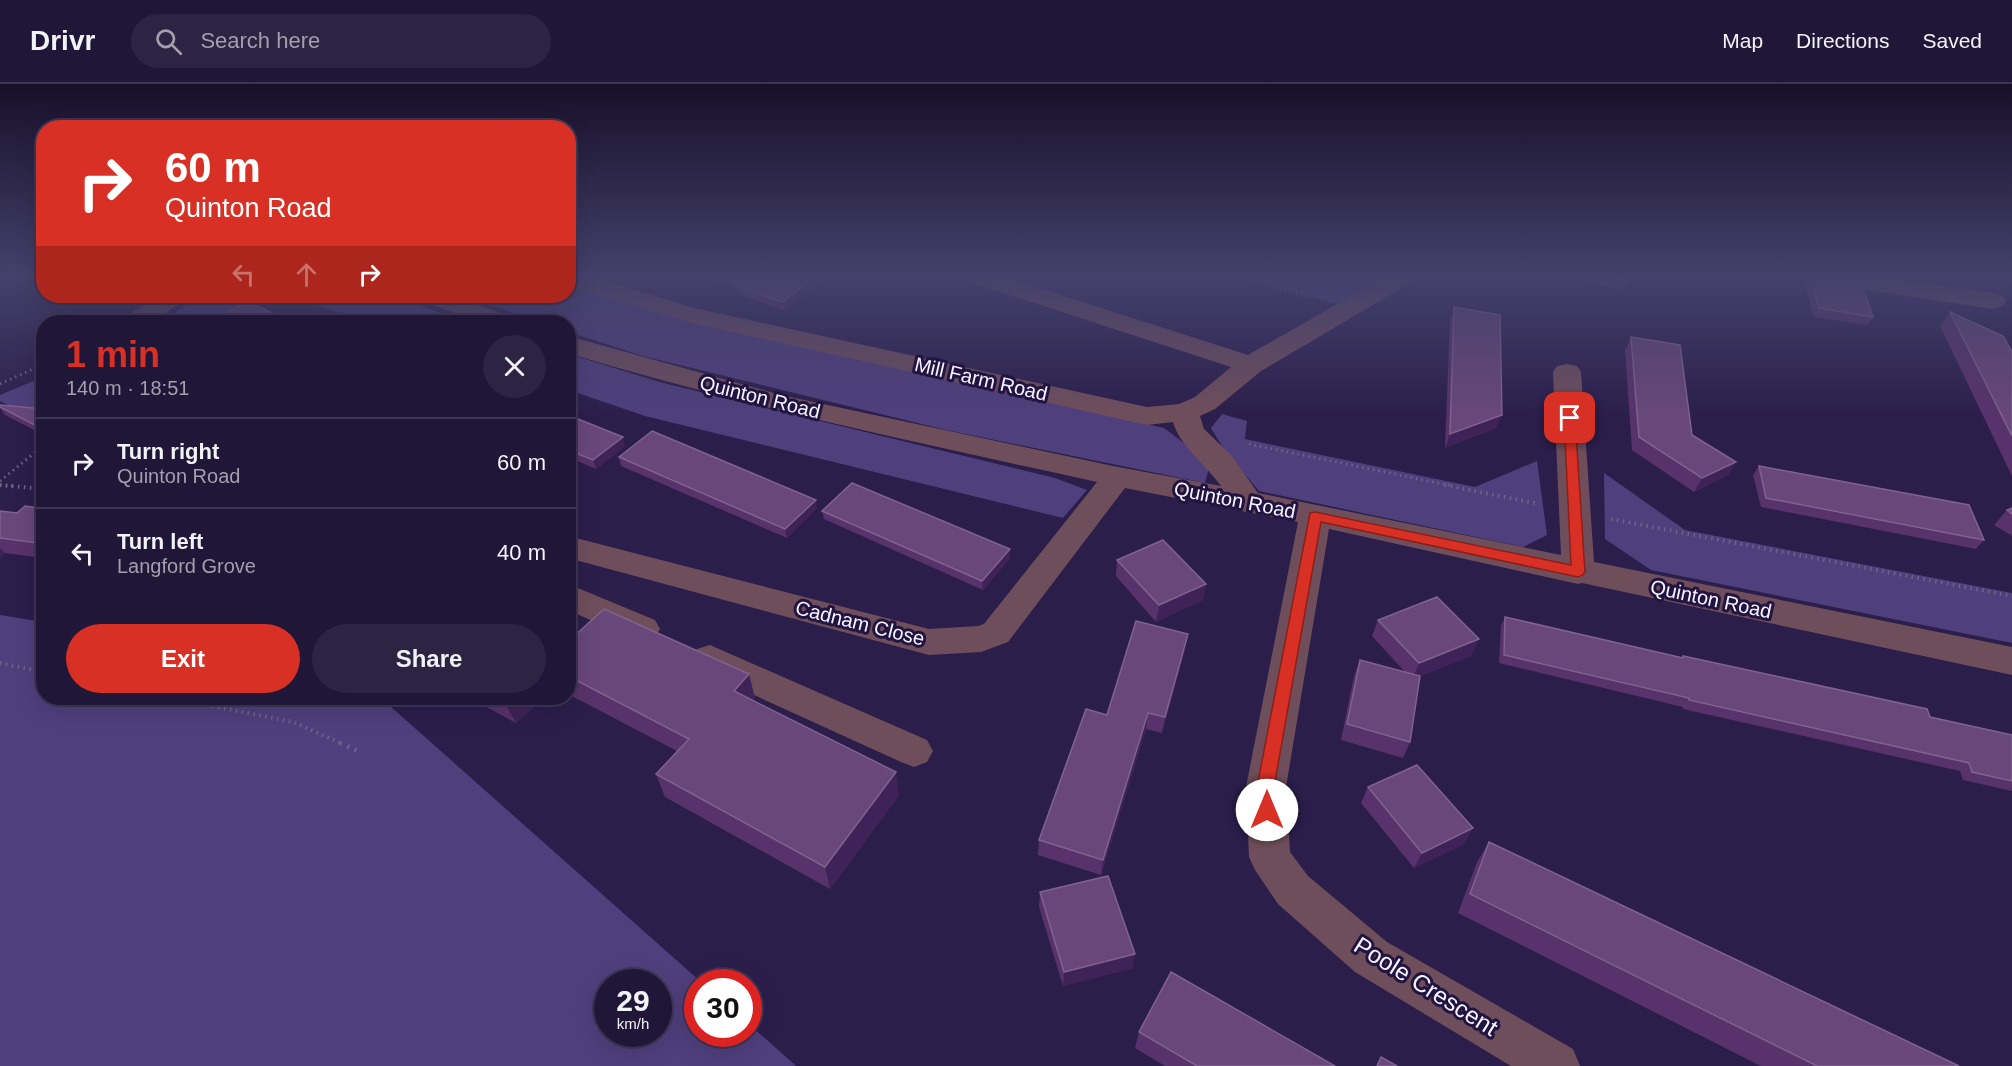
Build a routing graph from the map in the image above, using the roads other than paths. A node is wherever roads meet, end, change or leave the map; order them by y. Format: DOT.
graph roads {
  1 [pos="732,324"];
  2 [pos="1125,324"];
  3 [pos="1323,324"];
  4 [pos="576,346"];
  5 [pos="1251,364"];
  6 [pos="1567,372"];
  7 [pos="1185,412"];
  8 [pos="1118,477"];
  9 [pos="1248,501"];
  10 [pos="1315,516"];
  11 [pos="576,549"];
  12 [pos="1578,572"];
  13 [pos="576,600"];
  14 [pos="2012,661"];
  15 [pos="914,751"];
  16 [pos="1556,1066"];
  1 -- 7 [label="street, Mill Farm Road"];
  2 -- 5 [label="street"];
  3 -- 5 [label="street, Mill Farm Road"];
  4 -- 8 [label="street, Quinton Road"];
  5 -- 7 [label="street, Mill Farm Road"];
  6 -- 12 [label="street"];
  7 -- 9 [label="street"];
  8 -- 9 [label="street, Quinton Road"];
  8 -- 11 [label="street, Cadnam Close"];
  9 -- 10 [label="street, Quinton Road"];
  10 -- 12 [label="street, Quinton Road"];
  10 -- 16 [label="street, Poole Crescent"];
  12 -- 14 [label="street, Quinton Road"];
  13 -- 15 [label="street"];
}
